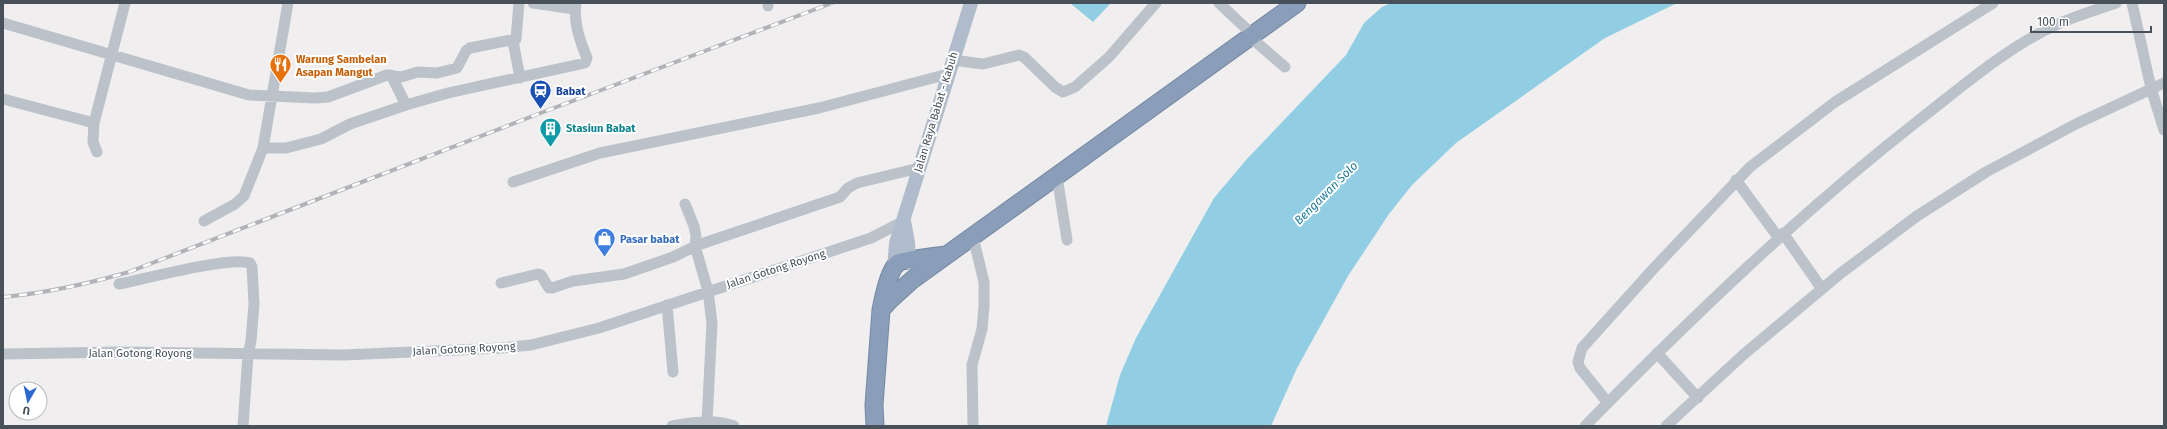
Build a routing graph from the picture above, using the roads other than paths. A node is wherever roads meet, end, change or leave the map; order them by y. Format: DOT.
graph roads {
  1 [pos="126,3"];
  2 [pos="288,3"];
  3 [pos="519,3"];
  4 [pos="533,3"];
  5 [pos="970,3"];
  6 [pos="1156,3"];
  7 [pos="1219,3"];
  8 [pos="1297,3"];
  9 [pos="1993,3"];
  10 [pos="2116,3"];
  11 [pos="2132,3"];
  12 [pos="576,6"];
  13 [pos="3,23"];
  14 [pos="1252,36"];
  15 [pos="513,41"];
  16 [pos="112,54"];
  17 [pos="952,60"];
  18 [pos="1285,67"];
  19 [pos="948,74"];
  20 [pos="391,75"];
  21 [pos="520,78"];
  22 [pos="2164,82"];
  23 [pos="2151,88"];
  24 [pos="273,96"];
  25 [pos="3,99"];
  26 [pos="406,105"];
  27 [pos="94,123"];
  28 [pos="2164,130"];
  29 [pos="263,148"];
  30 [pos="97,152"];
  31 [pos="919,168"];
  32 [pos="1057,176"];
  33 [pos="1736,180"];
  34 [pos="513,182"];
  35 [pos="685,204"];
  36 [pos="204,221"];
  37 [pos="904,221"];
  38 [pos="1781,235"];
  39 [pos="973,236"];
  40 [pos="1067,240"];
  41 [pos="695,246"];
  42 [pos="947,255"];
  43 [pos="909,262"];
  44 [pos="894,270"];
  45 [pos="912,280"];
  46 [pos="119,284"];
  47 [pos="501,284"];
  48 [pos="1822,289"];
  49 [pos="708,291"];
  50 [pos="667,305"];
  51 [pos="881,310"];
  52 [pos="1657,352"];
  53 [pos="3,354"];
  54 [pos="248,355"];
  55 [pos="673,372"];
  56 [pos="1698,398"];
  57 [pos="1608,403"];
  58 [pos="707,422"];
  59 [pos="243,426"];
  60 [pos="672,426"];
  61 [pos="734,426"];
  62 [pos="875,426"];
  63 [pos="973,426"];
  64 [pos="1585,426"];
  65 [pos="1666,426"];
  1 -- 16 [label="street"];
  2 -- 24 [label="street"];
  3 -- 15 [label="street"];
  4 -- 12 [label="street"];
  5 -- 17 [label="main road, Jalan Raya Babat - Kabuh"];
  6 -- 17 [label="street"];
  7 -- 14 [label="street"];
  8 -- 14 [label="highway"];
  9 -- 33 [label="street"];
  10 -- 38 [label="street"];
  11 -- 23 [label="street"];
  12 -- 21 [label="street"];
  13 -- 16 [label="street"];
  14 -- 18 [label="street"];
  14 -- 32 [label="highway"];
  15 -- 20 [label="street"];
  15 -- 21 [label="street"];
  16 -- 24 [label="street"];
  16 -- 27 [label="street"];
  17 -- 19 [label="main road, Jalan Raya Babat - Kabuh"];
  19 -- 31 [label="main road, Jalan Raya Babat - Kabuh"];
  19 -- 34 [label="street"];
  20 -- 24 [label="street"];
  20 -- 26 [label="street"];
  21 -- 26 [label="street"];
  22 -- 23 [label="street"];
  23 -- 28 [label="street"];
  23 -- 48 [label="street"];
  24 -- 29 [label="street"];
  25 -- 27 [label="street"];
  26 -- 29 [label="street"];
  27 -- 30 [label="street"];
  29 -- 36 [label="street"];
  31 -- 37 [label="main road, Jalan Raya Babat - Kabuh"];
  31 -- 41 [label="street"];
  32 -- 39 [label="highway"];
  32 -- 40 [label="street"];
  33 -- 38 [label="street"];
  33 -- 57 [label="street"];
  35 -- 41 [label="street"];
  37 -- 43 [label="main road"];
  37 -- 44 [label="main road, Jalan Raya Babat - Kabuh"];
  37 -- 49 [label="street, Jalan Gotong Royong"];
  38 -- 48 [label="street"];
  38 -- 52 [label="street"];
  39 -- 42 [label="highway"];
  39 -- 63 [label="street"];
  41 -- 47 [label="street"];
  41 -- 49 [label="street"];
  42 -- 43 [label="highway"];
  42 -- 45 [label="highway"];
  43 -- 44 [label="highway"];
  43 -- 45 [label="highway"];
  44 -- 45 [label="highway"];
  44 -- 51 [label="highway"];
  45 -- 51 [label="highway"];
  46 -- 54 [label="street"];
  48 -- 56 [label="street"];
  49 -- 50 [label="street, Jalan Gotong Royong"];
  49 -- 58 [label="street"];
  50 -- 54 [label="street, Jalan Gotong Royong"];
  50 -- 55 [label="street"];
  51 -- 62 [label="highway"];
  52 -- 56 [label="street"];
  52 -- 57 [label="street"];
  53 -- 54 [label="street, Jalan Gotong Royong"];
  54 -- 59 [label="street"];
  56 -- 65 [label="street"];
  57 -- 64 [label="street"];
  58 -- 60 [label="street"];
  58 -- 61 [label="street"];
}
